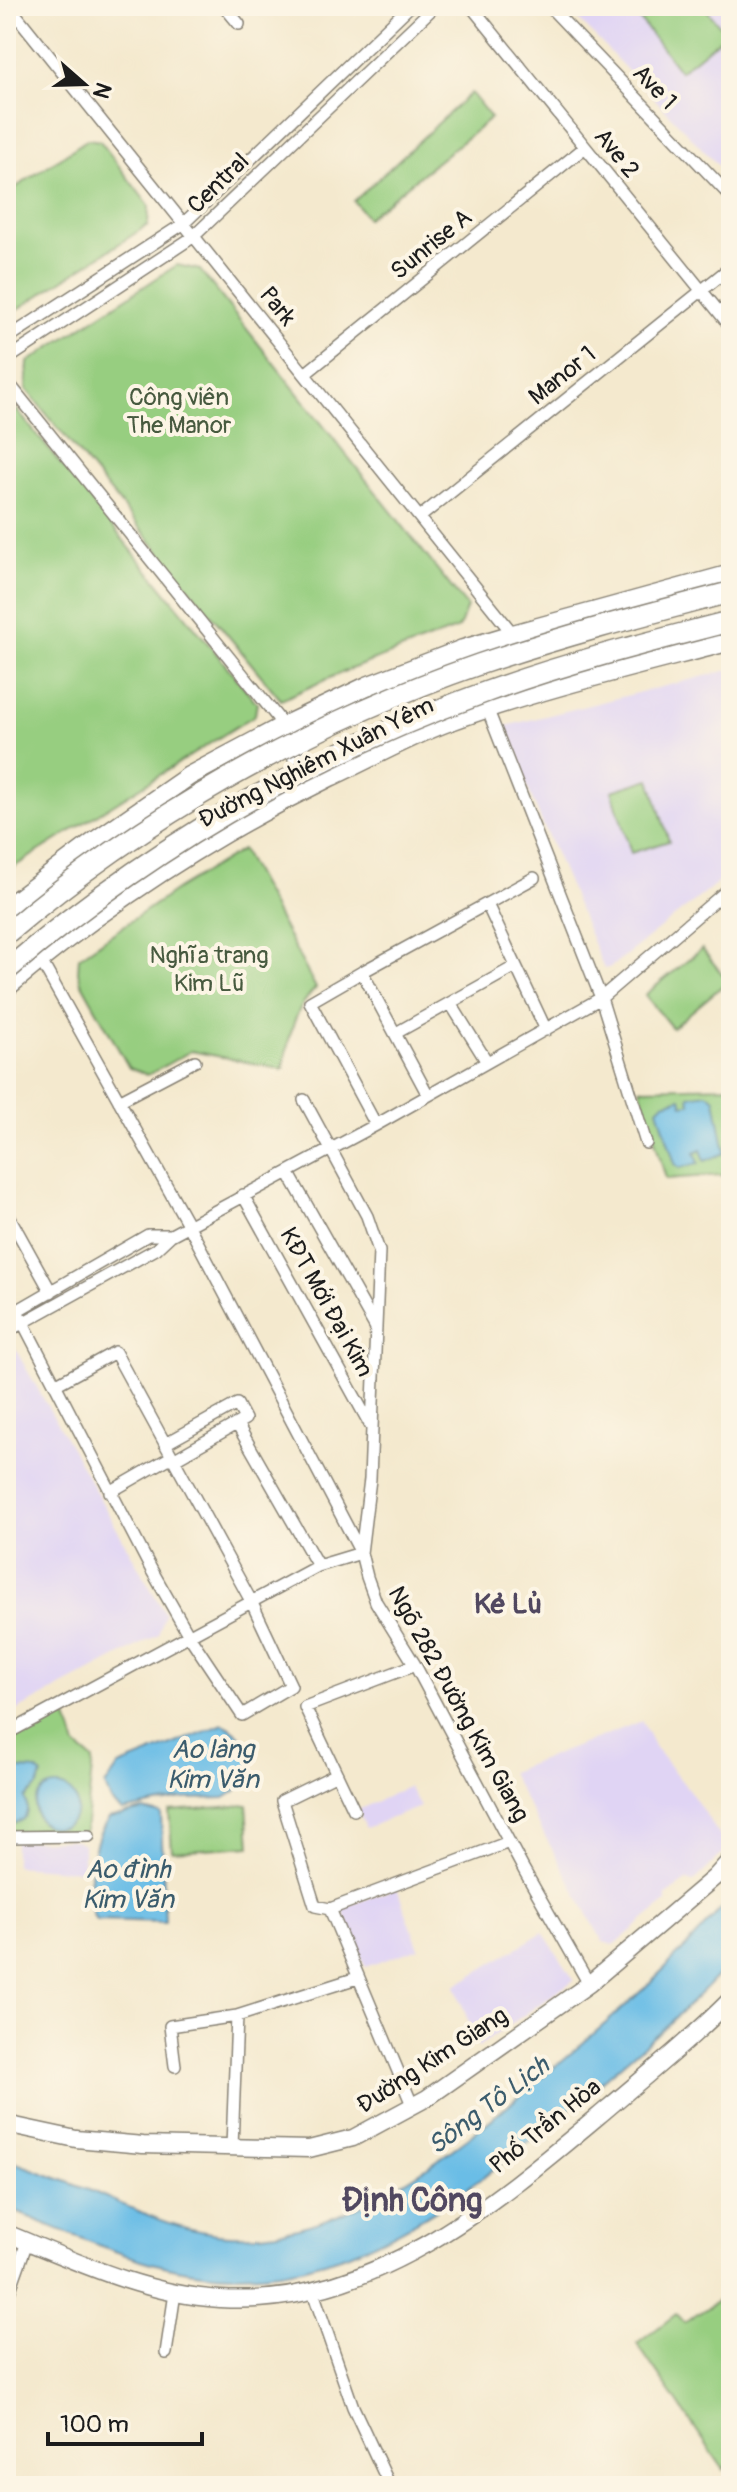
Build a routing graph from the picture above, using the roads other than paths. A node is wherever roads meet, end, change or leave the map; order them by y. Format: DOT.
graph roads {
  1 [pos="224,6"];
  2 [pos="410,6"];
  3 [pos="435,6"];
  4 [pos="471,6"];
  5 [pos="549,6"];
  6 [pos="14,8"];
  7 [pos="239,24"];
  8 [pos="584,148"];
  9 [pos="731,197"];
  10 [pos="183,224"];
  11 [pos="193,237"];
  12 [pos="731,267"];
  13 [pos="702,291"];
  14 [pos="731,327"];
  15 [pos="6,339"];
  16 [pos="6,360"];
  17 [pos="305,374"];
  18 [pos="6,380"];
  19 [pos="420,517"];
  20 [pos="731,574"];
  21 [pos="731,592"];
  22 [pos="731,621"];
  23 [pos="513,634"];
  24 [pos="731,641"];
  25 [pos="487,708"];
  26 [pos="281,727"];
  27 [pos="312,786"];
  28 [pos="534,878"];
  29 [pos="731,887"];
  30 [pos="487,904"];
  31 [pos="6,908"];
  32 [pos="6,934"];
  33 [pos="40,959"];
  34 [pos="516,966"];
  35 [pos="6,971"];
  36 [pos="362,972"];
  37 [pos="6,988"];
  38 [pos="601,998"];
  39 [pos="451,1004"];
  40 [pos="546,1030"];
  41 [pos="396,1033"];
  42 [pos="195,1061"];
  43 [pos="487,1062"];
  44 [pos="428,1095"];
  45 [pos="304,1100"];
  46 [pos="119,1101"];
  47 [pos="376,1125"];
  48 [pos="646,1143"];
  49 [pos="332,1148"];
  50 [pos="288,1172"];
  51 [pos="243,1195"];
  52 [pos="6,1211"];
  53 [pos="189,1226"];
  54 [pos="148,1235"];
  55 [pos="171,1235"];
  56 [pos="156,1249"];
  57 [pos="51,1292"];
  58 [pos="11,1314"];
  59 [pos="24,1322"];
  60 [pos="376,1329"];
  61 [pos="6,1332"];
  62 [pos="55,1385"];
  63 [pos="203,1423"];
  64 [pos="237,1424"];
  65 [pos="372,1429"];
  66 [pos="212,1438"];
  67 [pos="165,1444"];
  68 [pos="172,1459"];
  69 [pos="110,1492"];
  70 [pos="361,1553"];
  71 [pos="318,1566"];
  72 [pos="251,1601"];
  73 [pos="188,1634"];
  74 [pos="415,1665"];
  75 [pos="6,1734"];
  76 [pos="337,1774"];
  77 [pos="354,1810"];
  78 [pos="89,1836"];
  79 [pos="6,1837"];
  80 [pos="509,1842"];
  81 [pos="731,1859"];
  82 [pos="330,1909"];
  83 [pos="357,1978"];
  84 [pos="589,1984"];
  85 [pos="730,2002"];
  86 [pos="237,2016"];
  87 [pos="175,2066"];
  88 [pos="413,2107"];
  89 [pos="6,2124"];
  90 [pos="232,2147"];
  91 [pos="6,2233"];
  92 [pos="27,2242"];
  93 [pos="313,2292"];
  94 [pos="175,2293"];
  95 [pos="6,2301"];
  96 [pos="166,2353"];
  97 [pos="390,2486"];
  1 -- 7 [label="street"];
  2 -- 10 [label="street, Central"];
  3 -- 11 [label="street, Central"];
  4 -- 8 [label="street, Ave 2"];
  5 -- 9 [label="street, Ave 1"];
  6 -- 10 [label="street, Park"];
  8 -- 13 [label="street, Ave 2"];
  8 -- 17 [label="street, Sunrise A"];
  10 -- 11 [label="street, Park"];
  10 -- 15 [label="street, Central"];
  11 -- 16 [label="street, Central"];
  11 -- 17 [label="street, Park"];
  12 -- 13 [label="street, Manor 1"];
  13 -- 14 [label="street, Ave 2"];
  13 -- 19 [label="street, Manor 1"];
  17 -- 19 [label="street, Park"];
  18 -- 26 [label="street"];
  19 -- 23 [label="street, Park"];
  20 -- 23 [label="main road, Đường Nghiêm Xuân Yêm"];
  21 -- 32 [label="highway, bridge"];
  22 -- 35 [label="highway, bridge"];
  23 -- 26 [label="main road, Đường Nghiêm Xuân Yêm"];
  24 -- 25 [label="main road, Đường Nghiêm Xuân Yêm"];
  25 -- 27 [label="main road, Đường Nghiêm Xuân Yêm"];
  25 -- 38 [label="street"];
  26 -- 27 [label="main road"];
  26 -- 31 [label="main road, Đường Nghiêm Xuân Yêm"];
  27 -- 33 [label="main road, Đường Nghiêm Xuân Yêm"];
  28 -- 30 [label="street"];
  29 -- 38 [label="street"];
  30 -- 34 [label="street"];
  30 -- 36 [label="street"];
  33 -- 37 [label="main road, Đường Nghiêm Xuân Yêm"];
  33 -- 46 [label="street"];
  34 -- 39 [label="street"];
  34 -- 40 [label="street"];
  36 -- 41 [label="street"];
  36 -- 47 [label="street"];
  38 -- 40 [label="street"];
  38 -- 48 [label="street"];
  39 -- 41 [label="street"];
  39 -- 43 [label="street"];
  40 -- 43 [label="street"];
  41 -- 44 [label="street"];
  42 -- 46 [label="street"];
  43 -- 44 [label="street"];
  44 -- 47 [label="street"];
  45 -- 49 [label="street, Ngõ 282 Đường Kim Giang"];
  46 -- 53 [label="street"];
  47 -- 49 [label="street"];
  49 -- 50 [label="street"];
  49 -- 60 [label="street, Ngõ 282 Đường Kim Giang"];
  50 -- 51 [label="street"];
  50 -- 60 [label="street, KĐT Mới Đại Kim"];
  51 -- 53 [label="street"];
  51 -- 65 [label="street, KĐT Mới Đại Kim"];
  52 -- 57 [label="street"];
  53 -- 55 [label="street"];
  53 -- 70 [label="street"];
  54 -- 55 [label="street"];
  54 -- 56 [label="street"];
  54 -- 57 [label="street"];
  55 -- 56 [label="street"];
  56 -- 59 [label="street"];
  57 -- 58 [label="street"];
  58 -- 59 [label="street"];
  59 -- 61 [label="street"];
  59 -- 62 [label="street"];
  60 -- 65 [label="street, Ngõ 282 Đường Kim Giang"];
  62 -- 67 [label="street"];
  62 -- 69 [label="street"];
  63 -- 64 [label="street"];
  63 -- 66 [label="street"];
  63 -- 67 [label="street"];
  64 -- 66 [label="street"];
  64 -- 71 [label="street"];
  65 -- 70 [label="street, Ngõ 282 Đường Kim Giang"];
  66 -- 68 [label="street"];
  67 -- 68 [label="street"];
  68 -- 69 [label="street"];
  68 -- 72 [label="street"];
  69 -- 73 [label="street"];
  70 -- 71 [label="street"];
  70 -- 74 [label="street, Ngõ 282 Đường Kim Giang"];
  71 -- 72 [label="street"];
  72 -- 73 [label="street"];
  72 -- 73 [label="street"];
  73 -- 75 [label="street"];
  74 -- 76 [label="street"];
  74 -- 80 [label="street, Ngõ 282 Đường Kim Giang"];
  76 -- 77 [label="street"];
  76 -- 82 [label="street"];
  78 -- 79 [label="street"];
  80 -- 82 [label="street"];
  80 -- 84 [label="street, Ngõ 282 Đường Kim Giang"];
  81 -- 84 [label="main road, Đường Kim Giang"];
  82 -- 83 [label="street"];
  83 -- 86 [label="street"];
  83 -- 88 [label="street"];
  84 -- 88 [label="main road, Đường Kim Giang"];
  85 -- 93 [label="main road, Phố Trần Hòa"];
  86 -- 87 [label="street"];
  86 -- 90 [label="street"];
  88 -- 90 [label="main road, Đường Kim Giang"];
  89 -- 90 [label="main road, Đường Kim Giang"];
  91 -- 92 [label="main road, Phố Trần Hòa"];
  92 -- 94 [label="main road, Phố Trần Hòa"];
  92 -- 95 [label="street"];
  93 -- 94 [label="main road, Phố Trần Hòa"];
  93 -- 97 [label="street"];
  94 -- 96 [label="street"];
}
